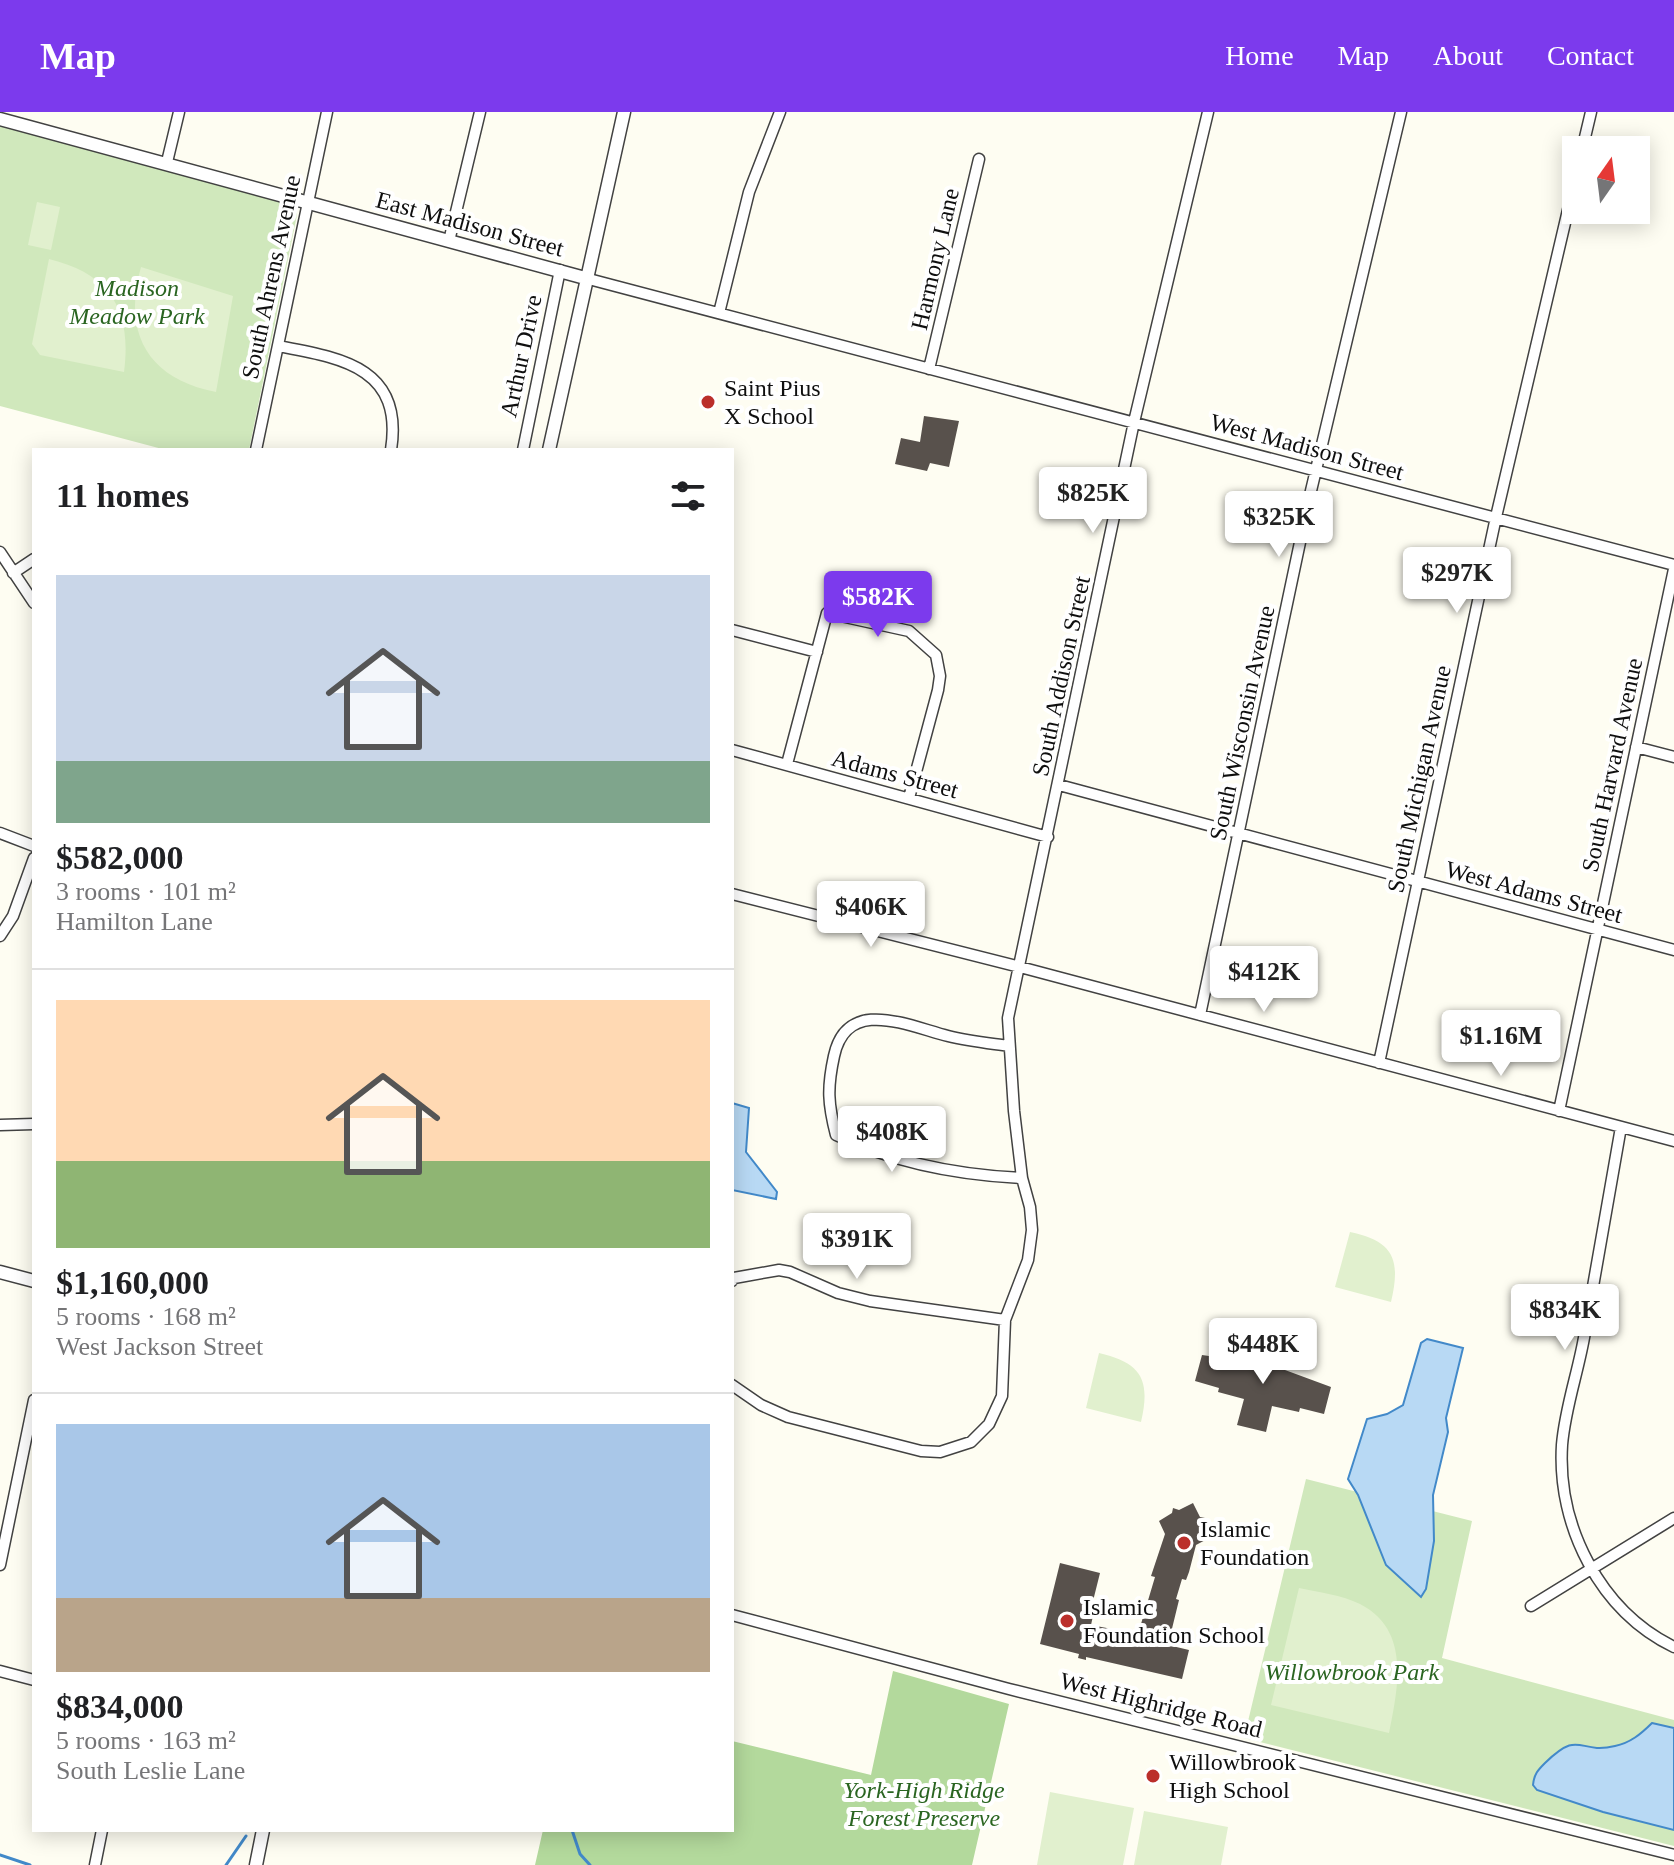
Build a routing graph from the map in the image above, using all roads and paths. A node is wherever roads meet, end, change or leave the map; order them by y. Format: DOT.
graph roads {
  1 [pos="179,112"];
  2 [pos="327,112"];
  3 [pos="480,112"];
  4 [pos="624,112"];
  5 [pos="780,112"];
  6 [pos="1208,112"];
  7 [pos="1401,112"];
  8 [pos="1591,112"];
  9 [pos="0,119"];
  10 [pos="1585,136"];
  11 [pos="979,159"];
  12 [pos="167,162"];
  13 [pos="307,203"];
  14 [pos="1565,224"];
  15 [pos="449,241"];
  16 [pos="560,270"];
  17 [pos="585,278"];
  18 [pos="719,313"];
  19 [pos="278,346"];
  20 [pos="929,369"];
  21 [pos="385,370"];
  22 [pos="375,380"];
  23 [pos="1134,422"];
  24 [pos="256,448"];
  25 [pos="391,448"];
  26 [pos="523,448"];
  27 [pos="549,448"];
  28 [pos="1316,470"];
  29 [pos="1496,517"];
  30 [pos="0,552"];
  31 [pos="32,560"];
  32 [pos="1674,567"];
  33 [pos="13,573"];
  34 [pos="32,600"];
  35 [pos="734,631"];
  36 [pos="817,652"];
  37 [pos="1636,747"];
  38 [pos="734,751"];
  39 [pos="1674,757"];
  40 [pos="787,764"];
  41 [pos="1059,785"];
  42 [pos="909,798"];
  43 [pos="0,833"];
  44 [pos="1239,833"];
  45 [pos="1048,837"];
  46 [pos="32,845"];
  47 [pos="32,864"];
  48 [pos="1418,881"];
  49 [pos="734,895"];
  50 [pos="1597,929"];
  51 [pos="0,936"];
  52 [pos="1674,950"];
  53 [pos="1020,967"];
  54 [pos="1200,1015"];
  55 [pos="1009,1046"];
  56 [pos="1379,1063"];
  57 [pos="1559,1111"];
  58 [pos="32,1124"];
  59 [pos="0,1125"];
  60 [pos="1621,1127"];
  61 [pos="1674,1141"];
  62 [pos="1022,1178"];
  63 [pos="0,1272"];
  64 [pos="734,1278"];
  65 [pos="32,1280"];
  66 [pos="1005,1320"];
  67 [pos="734,1386"];
  68 [pos="32,1410"];
  69 [pos="1674,1518"];
  70 [pos="0,1565"];
  71 [pos="1590,1570"];
  72 [pos="1531,1606"];
  73 [pos="734,1616"];
  74 [pos="1674,1647"];
  75 [pos="0,1671"];
  76 [pos="32,1679"];
  77 [pos="102,1832"];
  78 [pos="263,1832"];
  79 [pos="1674,1855"];
  80 [pos="95,1865"];
  81 [pos="256,1865"];
  1 -- 12 [label="street"];
  2 -- 13 [label="street, South Ahrens Avenue"];
  3 -- 15 [label="street"];
  4 -- 17 [label="street"];
  5 -- 18 [label="street"];
  6 -- 23 [label="street, South Addison Street"];
  7 -- 28 [label="street, South Wisconsin Avenue"];
  8 -- 10 [label="street"];
  9 -- 12 [label="street, East Madison Street"];
  11 -- 20 [label="street, Harmony Lane"];
  12 -- 13 [label="street, East Madison Street"];
  13 -- 15 [label="street, East Madison Street"];
  13 -- 19 [label="street, South Ahrens Avenue"];
  14 -- 29 [label="street, South Michigan Avenue"];
  15 -- 16 [label="street, East Madison Street"];
  16 -- 17 [label="street, East Madison Street"];
  16 -- 26 [label="street, Arthur Drive"];
  17 -- 18 [label="street, East Madison Street"];
  17 -- 27 [label="street"];
  18 -- 20 [label="street, East Madison Street"];
  19 -- 22 [label="street"];
  19 -- 24 [label="street, South Ahrens Avenue"];
  20 -- 23 [label="street, West Madison Street"];
  21 -- 22 [label="street"];
  22 -- 25 [label="street"];
  23 -- 28 [label="street, West Madison Street"];
  23 -- 41 [label="street, South Addison Street"];
  28 -- 29 [label="street, West Madison Street"];
  28 -- 44 [label="street, South Wisconsin Avenue"];
  29 -- 32 [label="street, West Madison Street"];
  29 -- 48 [label="street, South Michigan Avenue"];
  30 -- 33 [label="street"];
  31 -- 33 [label="street"];
  32 -- 37 [label="street, South Harvard Avenue"];
  33 -- 34 [label="street"];
  35 -- 36 [label="street"];
  36 -- 40 [label="street"];
  36 -- 42 [label="street"];
  37 -- 39 [label="street"];
  37 -- 50 [label="street, South Harvard Avenue"];
  38 -- 40 [label="street, Adams Street"];
  40 -- 42 [label="street, Adams Street"];
  41 -- 44 [label="street, West Adams Street"];
  41 -- 45 [label="street, South Addison Street"];
  42 -- 45 [label="street, Adams Street"];
  43 -- 46 [label="street"];
  44 -- 48 [label="street, West Adams Street"];
  44 -- 54 [label="street, South Wisconsin Avenue"];
  45 -- 53 [label="street, South Addison Street"];
  47 -- 51 [label="street"];
  48 -- 50 [label="street, West Adams Street"];
  48 -- 56 [label="street, South Michigan Avenue"];
  49 -- 53 [label="street"];
  50 -- 52 [label="street, West Adams Street"];
  50 -- 57 [label="street, South Harvard Avenue"];
  53 -- 54 [label="street"];
  53 -- 55 [label="street, South Addison Street"];
  54 -- 56 [label="street"];
  55 -- 62 [label="street, South Addison Street"];
  55 -- 62 [label="street"];
  56 -- 57 [label="street"];
  57 -- 60 [label="street"];
  58 -- 59 [label="street"];
  60 -- 61 [label="street"];
  60 -- 71 [label="street"];
  62 -- 66 [label="street, South Addison Street"];
  63 -- 65 [label="street"];
  64 -- 66 [label="street"];
  66 -- 67 [label="street, South Addison Street"];
  68 -- 70 [label="street"];
  69 -- 71 [label="street"];
  71 -- 72 [label="street"];
  71 -- 74 [label="street"];
  73 -- 79 [label="street, West Highridge Road"];
  75 -- 76 [label="street"];
  77 -- 80 [label="street"];
  78 -- 81 [label="street"];
}
